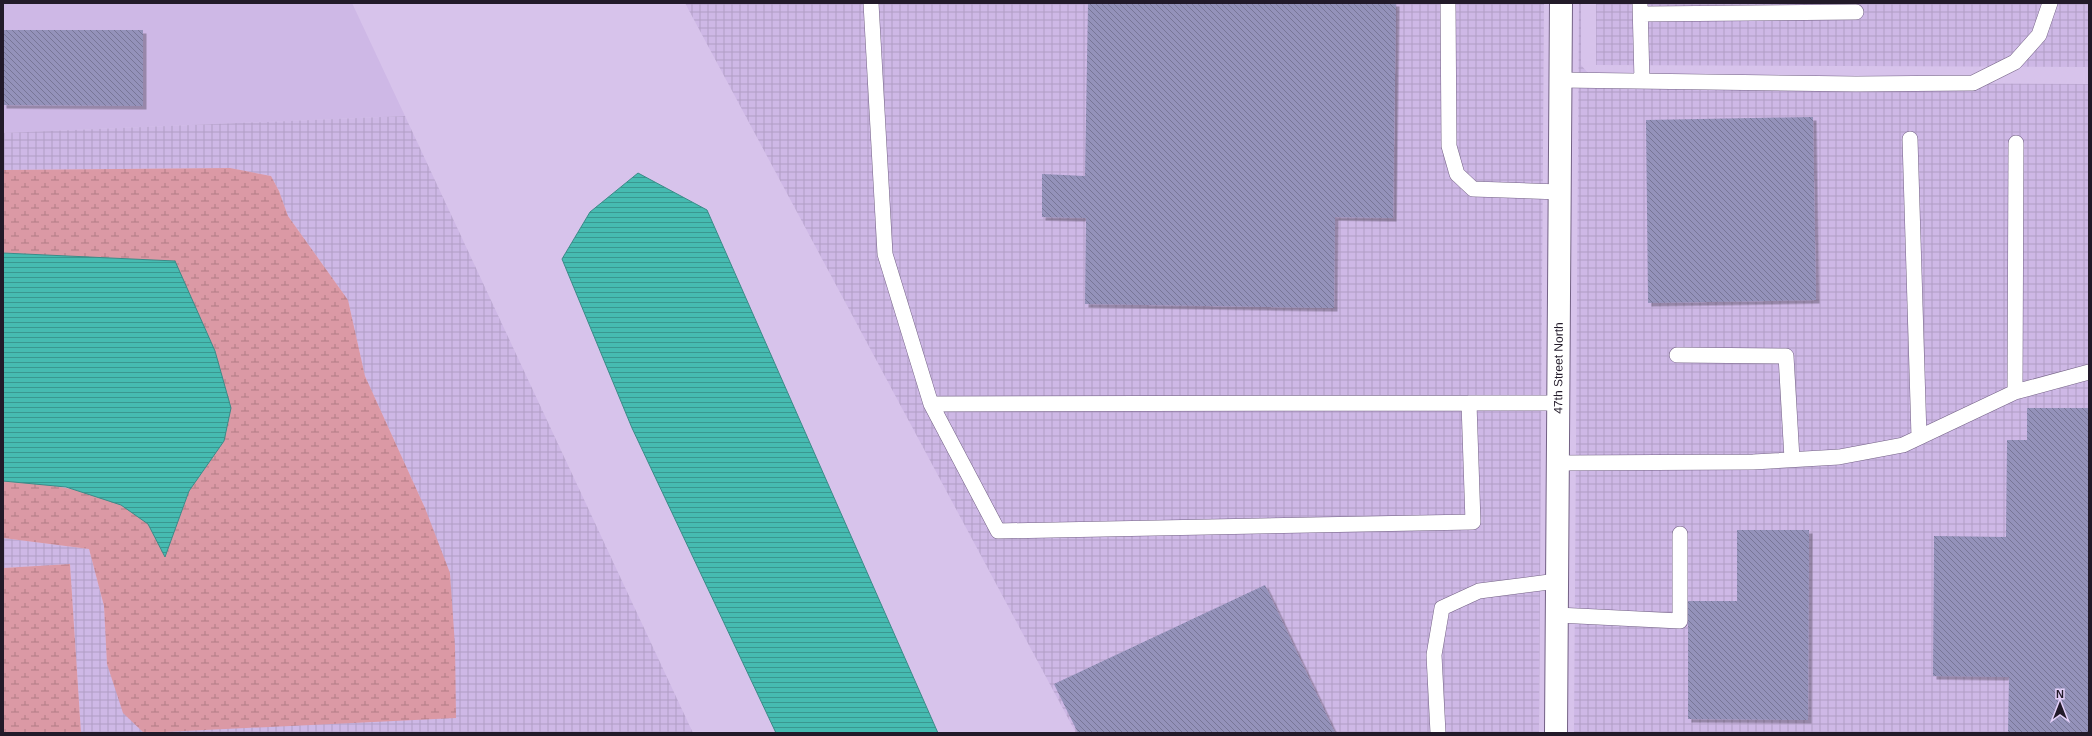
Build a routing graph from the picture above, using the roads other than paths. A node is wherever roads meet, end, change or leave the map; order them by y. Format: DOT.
graph roads {
  1 [pos="871,3"];
  2 [pos="1448,3"];
  3 [pos="1561,3"];
  4 [pos="2050,3"];
  5 [pos="1640,8"];
  6 [pos="1856,12"];
  7 [pos="1561,80"];
  8 [pos="1642,81"];
  9 [pos="1910,139"];
  10 [pos="2016,143"];
  11 [pos="1560,192"];
  12 [pos="1677,355"];
  13 [pos="2089,372"];
  14 [pos="2014,392"];
  15 [pos="1469,403"];
  16 [pos="1558,403"];
  17 [pos="931,404"];
  18 [pos="1919,437"];
  19 [pos="1792,459"];
  20 [pos="1558,463"];
  21 [pos="1680,534"];
  22 [pos="1557,581"];
  23 [pos="1557,615"];
  24 [pos="1438,733"];
  25 [pos="1556,733"];
  1 -- 17 [label="lane"];
  2 -- 11 [label="lane"];
  3 -- 7 [label="street, 47th Street North"];
  4 -- 8 [label="lane"];
  5 -- 6 [label="lane"];
  5 -- 8 [label="lane"];
  7 -- 8 [label="lane"];
  7 -- 11 [label="street, 47th Street North"];
  9 -- 18 [label="lane"];
  10 -- 14 [label="lane"];
  11 -- 16 [label="street, 47th Street North"];
  12 -- 19 [label="lane"];
  13 -- 14 [label="lane"];
  14 -- 18 [label="lane"];
  15 -- 16 [label="lane"];
  15 -- 17 [label="lane"];
  15 -- 17 [label="lane"];
  16 -- 20 [label="street, 47th Street North"];
  18 -- 19 [label="lane"];
  19 -- 20 [label="lane"];
  20 -- 22 [label="street, 47th Street North"];
  21 -- 23 [label="lane"];
  22 -- 23 [label="street, 47th Street North"];
  22 -- 24 [label="lane"];
  23 -- 25 [label="street, 47th Street North"];
}
